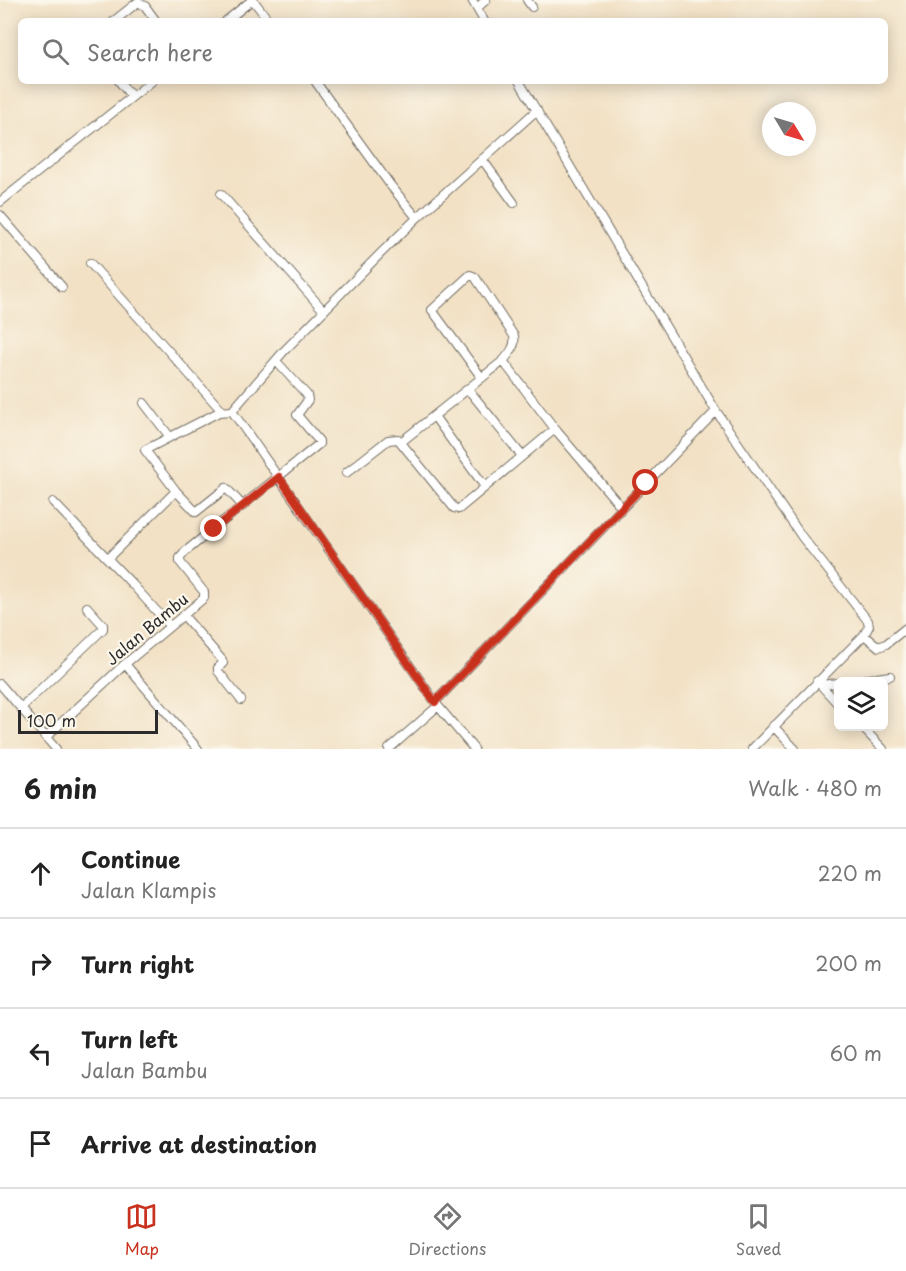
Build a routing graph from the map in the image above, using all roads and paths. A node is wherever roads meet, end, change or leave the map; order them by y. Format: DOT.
graph roads {
  1 [pos="252,0"];
  2 [pos="472,0"];
  3 [pos="486,0"];
  4 [pos="477,8"];
  5 [pos="118,18"];
  6 [pos="154,18"];
  7 [pos="229,18"];
  8 [pos="267,18"];
  9 [pos="482,18"];
  10 [pos="121,84"];
  11 [pos="148,84"];
  12 [pos="317,84"];
  13 [pos="521,84"];
  14 [pos="132,97"];
  15 [pos="537,111"];
  16 [pos="482,159"];
  17 [pos="222,194"];
  18 [pos="0,202"];
  19 [pos="514,203"];
  20 [pos="0,215"];
  21 [pos="417,218"];
  22 [pos="90,263"];
  23 [pos="62,287"];
  24 [pos="324,311"];
  25 [pos="503,361"];
  26 [pos="276,362"];
  27 [pos="482,378"];
  28 [pos="468,389"];
  29 [pos="144,403"];
  30 [pos="222,411"];
  31 [pos="232,411"];
  32 [pos="716,411"];
  33 [pos="434,417"];
  34 [pos="555,429"];
  35 [pos="171,437"];
  36 [pos="401,442"];
  37 [pos="522,456"];
  38 [pos="346,473"];
  39 [pos="279,477"];
  40 [pos="485,487"];
  41 [pos="176,491"];
  42 [pos="53,502"];
  43 [pos="243,506"];
  44 [pos="622,508"];
  45 [pos="108,558"];
  46 [pos="87,607"];
  47 [pos="184,616"];
  48 [pos="170,626"];
  49 [pos="903,631"];
  50 [pos="864,635"];
  51 [pos="906,640"];
  52 [pos="126,664"];
  53 [pos="890,676"];
  54 [pos="882,677"];
  55 [pos="819,683"];
  56 [pos="834,683"];
  57 [pos="0,684"];
  58 [pos="241,700"];
  59 [pos="834,700"];
  60 [pos="436,704"];
  61 [pos="21,708"];
  62 [pos="773,726"];
  63 [pos="866,731"];
  64 [pos="46,737"];
  65 [pos="56,749"];
  66 [pos="198,749"];
  67 [pos="389,749"];
  68 [pos="474,749"];
  69 [pos="752,749"];
  70 [pos="795,749"];
  71 [pos="883,749"];
  1 -- 7 [label="street"];
  1 -- 8 [label="street"];
  2 -- 4 [label="street"];
  3 -- 4 [label="street"];
  4 -- 9 [label="street"];
  5 -- 6 [label="street"];
  10 -- 14 [label="street"];
  11 -- 14 [label="street"];
  12 -- 21 [label="street"];
  13 -- 15 [label="street"];
  14 -- 18 [label="street"];
  15 -- 16 [label="street"];
  15 -- 32 [label="street"];
  16 -- 19 [label="street"];
  16 -- 21 [label="street"];
  17 -- 24 [label="street"];
  20 -- 23 [label="street"];
  21 -- 24 [label="street"];
  22 -- 30 [label="street"];
  24 -- 26 [label="street"];
  25 -- 27 [label="street"];
  25 -- 27 [label="street"];
  25 -- 34 [label="street"];
  26 -- 31 [label="street"];
  26 -- 39 [label="street, Jalan Bambu"];
  27 -- 28 [label="street"];
  28 -- 33 [label="street"];
  28 -- 37 [label="street"];
  29 -- 35 [label="street"];
  30 -- 31 [label="street"];
  30 -- 35 [label="street"];
  31 -- 39 [label="street"];
  32 -- 44 [label="street"];
  32 -- 50 [label="street"];
  33 -- 36 [label="street"];
  33 -- 40 [label="street"];
  34 -- 37 [label="street"];
  34 -- 44 [label="street"];
  35 -- 41 [label="street"];
  36 -- 38 [label="street"];
  36 -- 40 [label="street"];
  37 -- 40 [label="street"];
  39 -- 43 [label="street, Jalan Bambu"];
  39 -- 60 [label="street"];
  41 -- 43 [label="street"];
  41 -- 45 [label="street"];
  42 -- 45 [label="street"];
  43 -- 47 [label="street, Jalan Bambu"];
  44 -- 60 [label="street"];
  45 -- 48 [label="street"];
  46 -- 61 [label="street"];
  47 -- 48 [label="street, Jalan Bambu"];
  47 -- 58 [label="street"];
  48 -- 52 [label="street, Jalan Bambu"];
  49 -- 50 [label="street"];
  49 -- 51 [label="street"];
  50 -- 55 [label="street"];
  52 -- 64 [label="street, Jalan Bambu"];
  52 -- 66 [label="street"];
  53 -- 54 [label="street"];
  55 -- 56 [label="street"];
  55 -- 59 [label="street"];
  55 -- 62 [label="street"];
  57 -- 61 [label="street"];
  60 -- 67 [label="street"];
  60 -- 68 [label="street"];
  61 -- 64 [label="street"];
  62 -- 69 [label="street"];
  62 -- 70 [label="street"];
  63 -- 71 [label="street"];
  64 -- 65 [label="street"];
}
